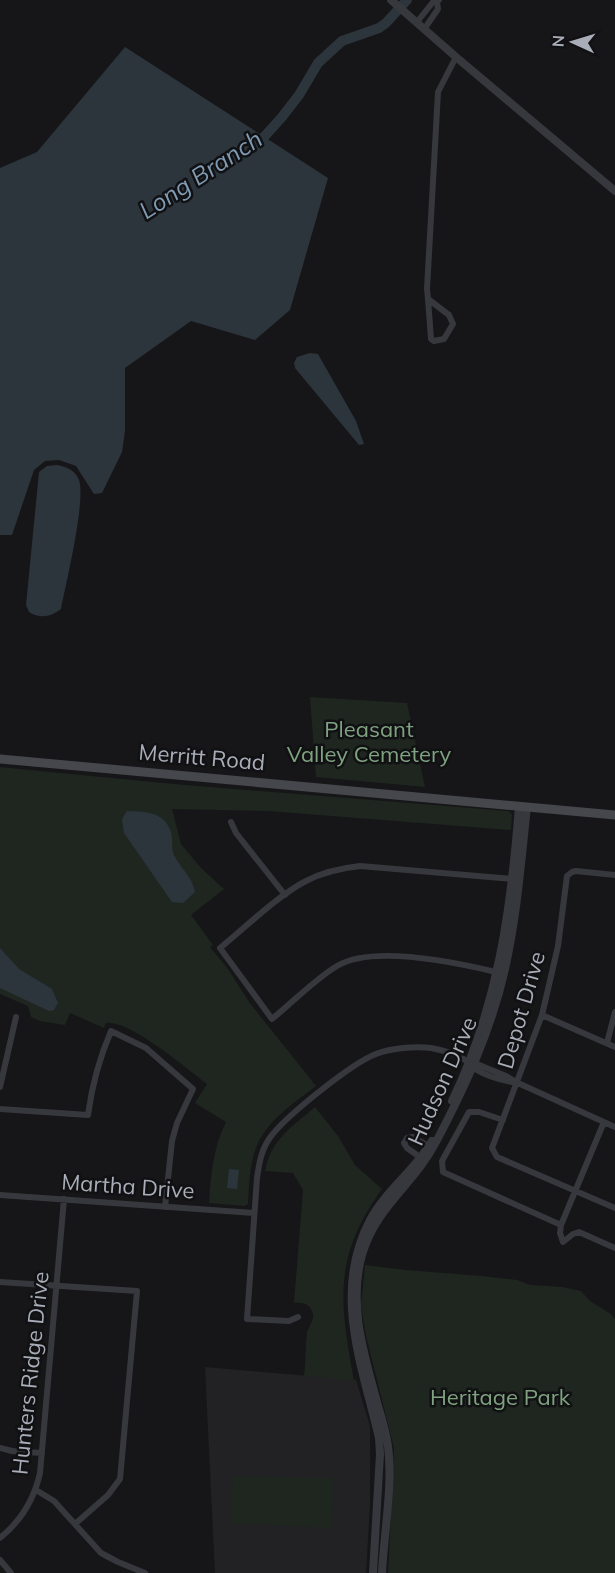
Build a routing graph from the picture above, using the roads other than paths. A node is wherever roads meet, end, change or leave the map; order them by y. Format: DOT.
graph roads {
  1 [pos="391,0"];
  2 [pos="438,1"];
  3 [pos="417,22"];
  4 [pos="425,28"];
  5 [pos="456,57"];
  6 [pos="615,191"];
  7 [pos="428,299"];
  8 [pos="0,759"];
  9 [pos="523,807"];
  10 [pos="615,815"];
  11 [pos="231,822"];
  12 [pos="615,875"];
  13 [pos="513,879"];
  14 [pos="285,895"];
  15 [pos="501,973"];
  16 [pos="615,1012"];
  17 [pos="542,1015"];
  18 [pos="16,1017"];
  19 [pos="607,1043"];
  20 [pos="615,1047"];
  21 [pos="472,1064"];
  22 [pos="518,1083"];
  23 [pos="0,1087"];
  24 [pos="0,1109"];
  25 [pos="503,1120"];
  26 [pos="604,1122"];
  27 [pos="615,1126"];
  28 [pos="431,1147"];
  29 [pos="423,1160"];
  30 [pos="575,1190"];
  31 [pos="0,1195"];
  32 [pos="64,1199"];
  33 [pos="165,1207"];
  34 [pos="615,1208"];
  35 [pos="254,1213"];
  36 [pos="561,1225"];
  37 [pos="615,1248"];
  38 [pos="0,1282"];
  39 [pos="57,1285"];
  40 [pos="298,1317"];
  41 [pos="0,1448"];
  42 [pos="42,1453"];
  43 [pos="36,1490"];
  44 [pos="75,1524"];
  45 [pos="0,1538"];
  46 [pos="0,1560"];
  47 [pos="11,1573"];
  48 [pos="145,1573"];
  49 [pos="373,1573"];
  50 [pos="382,1573"];
  1 -- 3 [label="street"];
  2 -- 3 [label="street"];
  2 -- 4 [label="street"];
  3 -- 4 [label="street"];
  4 -- 5 [label="street"];
  5 -- 6 [label="street"];
  5 -- 7 [label="street"];
  7 -- 7 [label="street"];
  8 -- 9 [label="main road, Merritt Road"];
  9 -- 10 [label="main road, Merritt Road"];
  9 -- 13 [label="street, Hudson Drive"];
  9 -- 15 [label="street, Hudson Drive"];
  11 -- 14 [label="street"];
  12 -- 17 [label="street, Depot Drive"];
  13 -- 14 [label="street"];
  13 -- 15 [label="street, Hudson Drive"];
  14 -- 15 [label="street"];
  15 -- 21 [label="street, Hudson Drive"];
  16 -- 19 [label="street"];
  17 -- 19 [label="street"];
  17 -- 22 [label="street, Depot Drive"];
  18 -- 23 [label="street"];
  19 -- 20 [label="street"];
  21 -- 22 [label="street"];
  21 -- 28 [label="street, Hudson Drive"];
  21 -- 35 [label="street"];
  22 -- 25 [label="street, Depot Drive"];
  22 -- 26 [label="street"];
  24 -- 33 [label="street"];
  25 -- 30 [label="street, Depot Drive"];
  25 -- 36 [label="street"];
  26 -- 27 [label="street"];
  26 -- 30 [label="street"];
  28 -- 29 [label="street, Hudson Drive"];
  28 -- 29 [label="street"];
  29 -- 49 [label="street, Hudson Drive"];
  29 -- 50 [label="street, Hudson Drive"];
  30 -- 34 [label="street"];
  30 -- 36 [label="street"];
  31 -- 32 [label="street, Martha Drive"];
  32 -- 33 [label="street, Martha Drive"];
  32 -- 39 [label="street, Hunters Ridge Drive"];
  33 -- 35 [label="street, Martha Drive"];
  35 -- 40 [label="street"];
  36 -- 37 [label="street"];
  38 -- 39 [label="street"];
  39 -- 42 [label="street, Hunters Ridge Drive"];
  39 -- 44 [label="street"];
  41 -- 42 [label="street"];
  42 -- 43 [label="street, Hunters Ridge Drive"];
  43 -- 44 [label="street"];
  43 -- 45 [label="street, Hunters Ridge Drive"];
  44 -- 48 [label="street"];
  46 -- 47 [label="street"];
}
